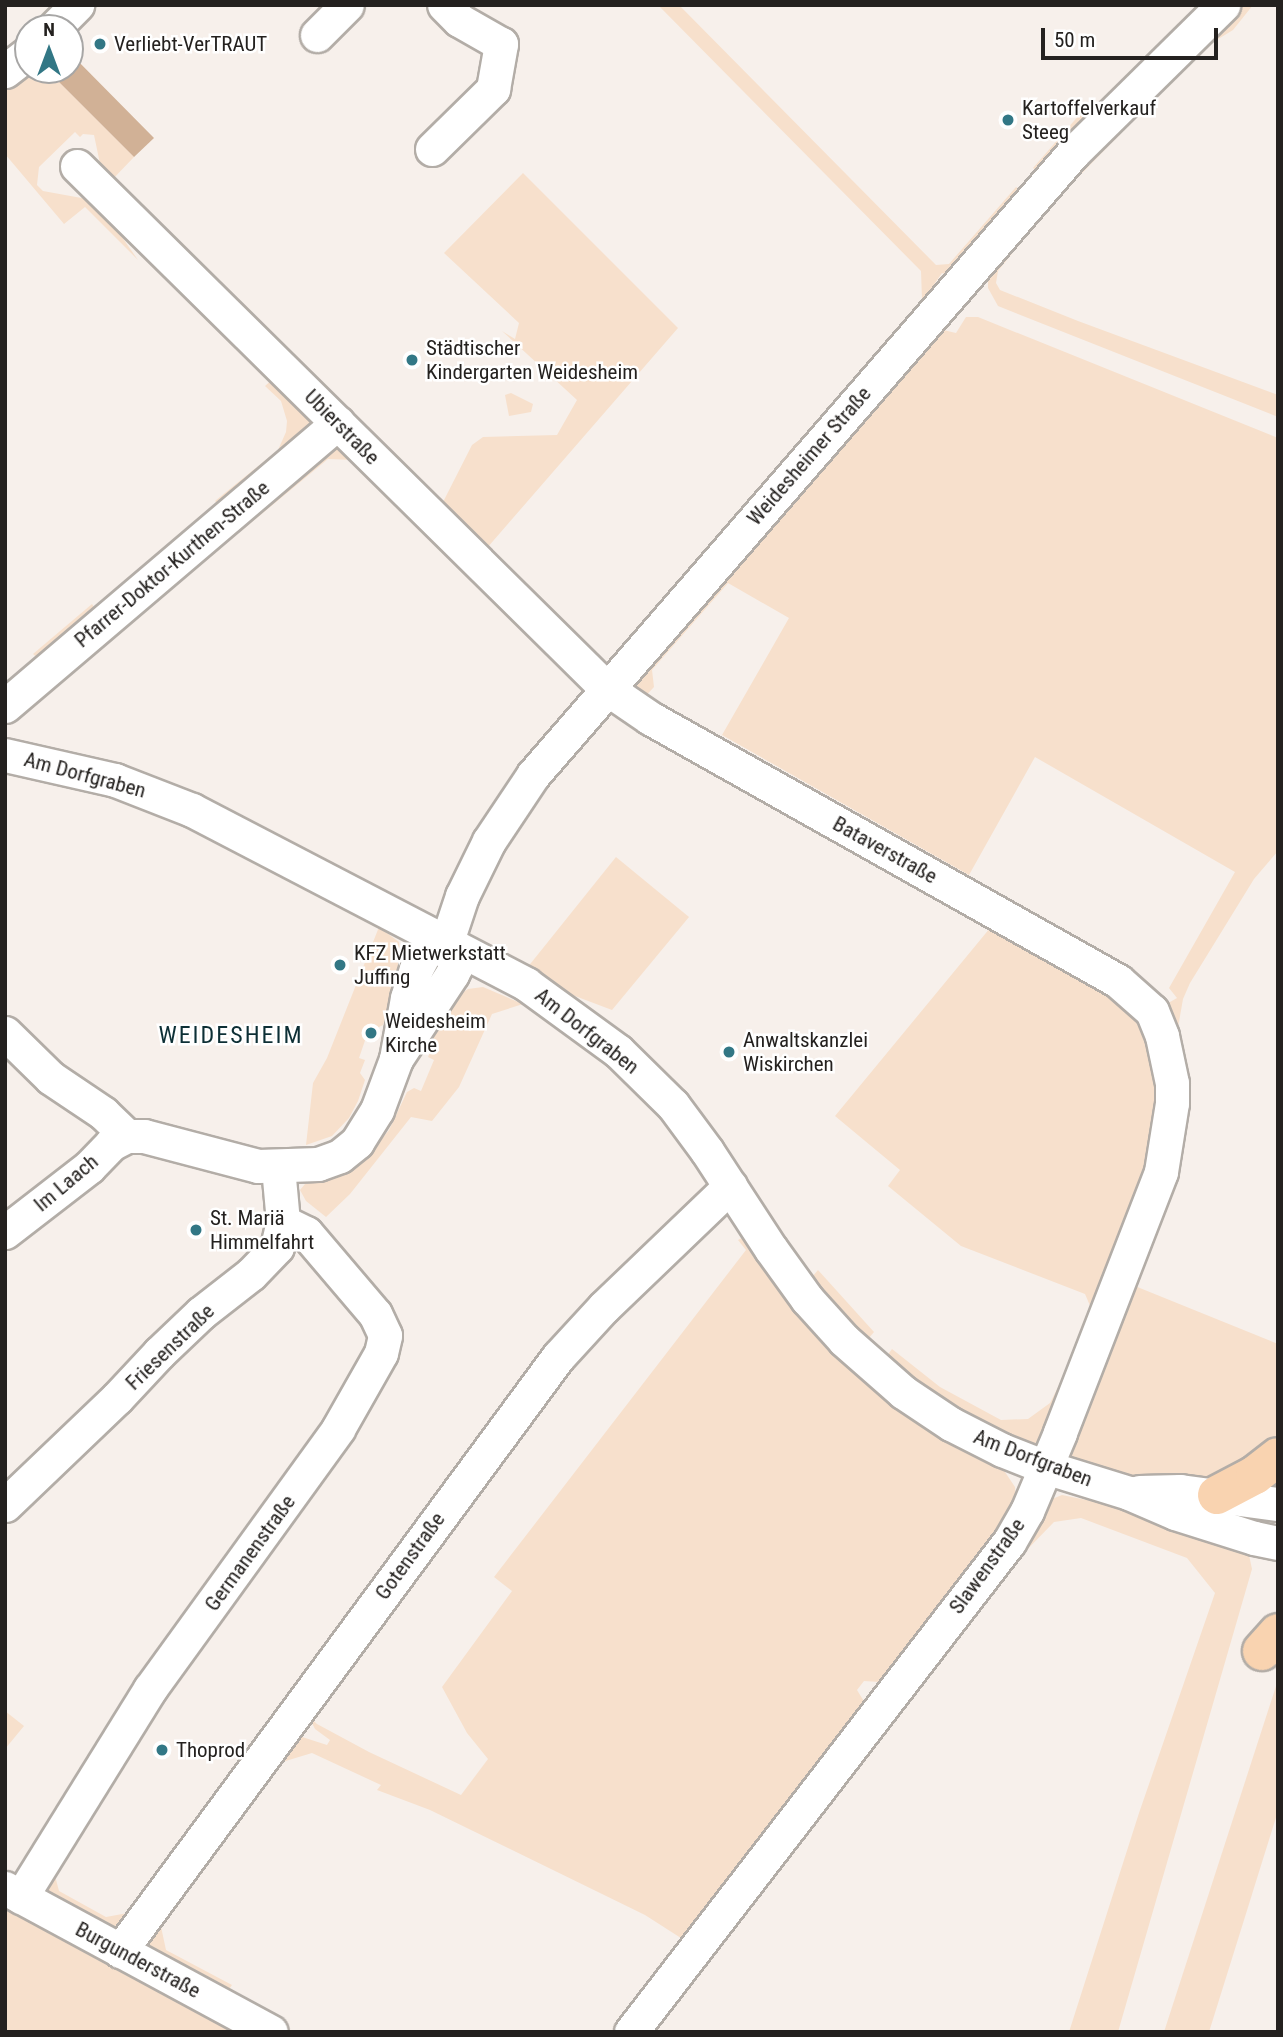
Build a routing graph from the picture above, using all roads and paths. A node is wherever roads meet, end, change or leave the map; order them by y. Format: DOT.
graph roads {
  1 [pos="346,5"];
  2 [pos="444,5"];
  3 [pos="1223,5"];
  4 [pos="317,35"];
  5 [pos="432,149"];
  6 [pos="77,166"];
  7 [pos="338,423"];
  8 [pos="606,688"];
  9 [pos="5,706"];
  10 [pos="5,755"];
  11 [pos="446,944"];
  12 [pos="1157,1021"];
  13 [pos="5,1033"];
  14 [pos="127,1136"];
  15 [pos="278,1167"];
  16 [pos="730,1186"];
  17 [pos="284,1222"];
  18 [pos="5,1233"];
  19 [pos="1278,1457"];
  20 [pos="1045,1467"];
  21 [pos="1129,1493"];
  22 [pos="1216,1495"];
  23 [pos="1278,1504"];
  24 [pos="5,1505"];
  25 [pos="1278,1543"];
  26 [pos="13,1893"];
  27 [pos="120,1951"];
  28 [pos="271,2032"];
  29 [pos="631,2032"];
  1 -- 4 [label="street"];
  2 -- 5 [label="street"];
  3 -- 8 [label="street, Weidesheimer Straße"];
  6 -- 7 [label="street, Ubierstraße"];
  7 -- 8 [label="street, Ubierstraße"];
  7 -- 9 [label="street, Pfarrer-Doktor-Kurthen-Straße"];
  8 -- 11 [label="street, Weidesheimer Straße"];
  8 -- 12 [label="street, Bataverstraße"];
  10 -- 11 [label="street, Am Dorfgraben"];
  11 -- 15 [label="street"];
  11 -- 16 [label="street, Am Dorfgraben"];
  12 -- 20 [label="street, Slawenstraße"];
  13 -- 14 [label="street"];
  14 -- 15 [label="street"];
  14 -- 18 [label="street, Im Laach"];
  15 -- 17 [label="street, Friesenstraße"];
  16 -- 20 [label="street, Am Dorfgraben"];
  16 -- 27 [label="street, Gotenstraße"];
  17 -- 24 [label="street, Friesenstraße"];
  17 -- 26 [label="street, Germanenstraße"];
  19 -- 22 [label="main road"];
  20 -- 21 [label="street, Am Dorfgraben"];
  20 -- 29 [label="street, Slawenstraße"];
  21 -- 22 [label="street, Am Dorfgraben"];
  21 -- 25 [label="street, Am Dorfgraben"];
  22 -- 23 [label="street, Am Dorfgraben"];
  26 -- 27 [label="street, Burgunderstraße"];
  27 -- 28 [label="street, Burgunderstraße"];
}
